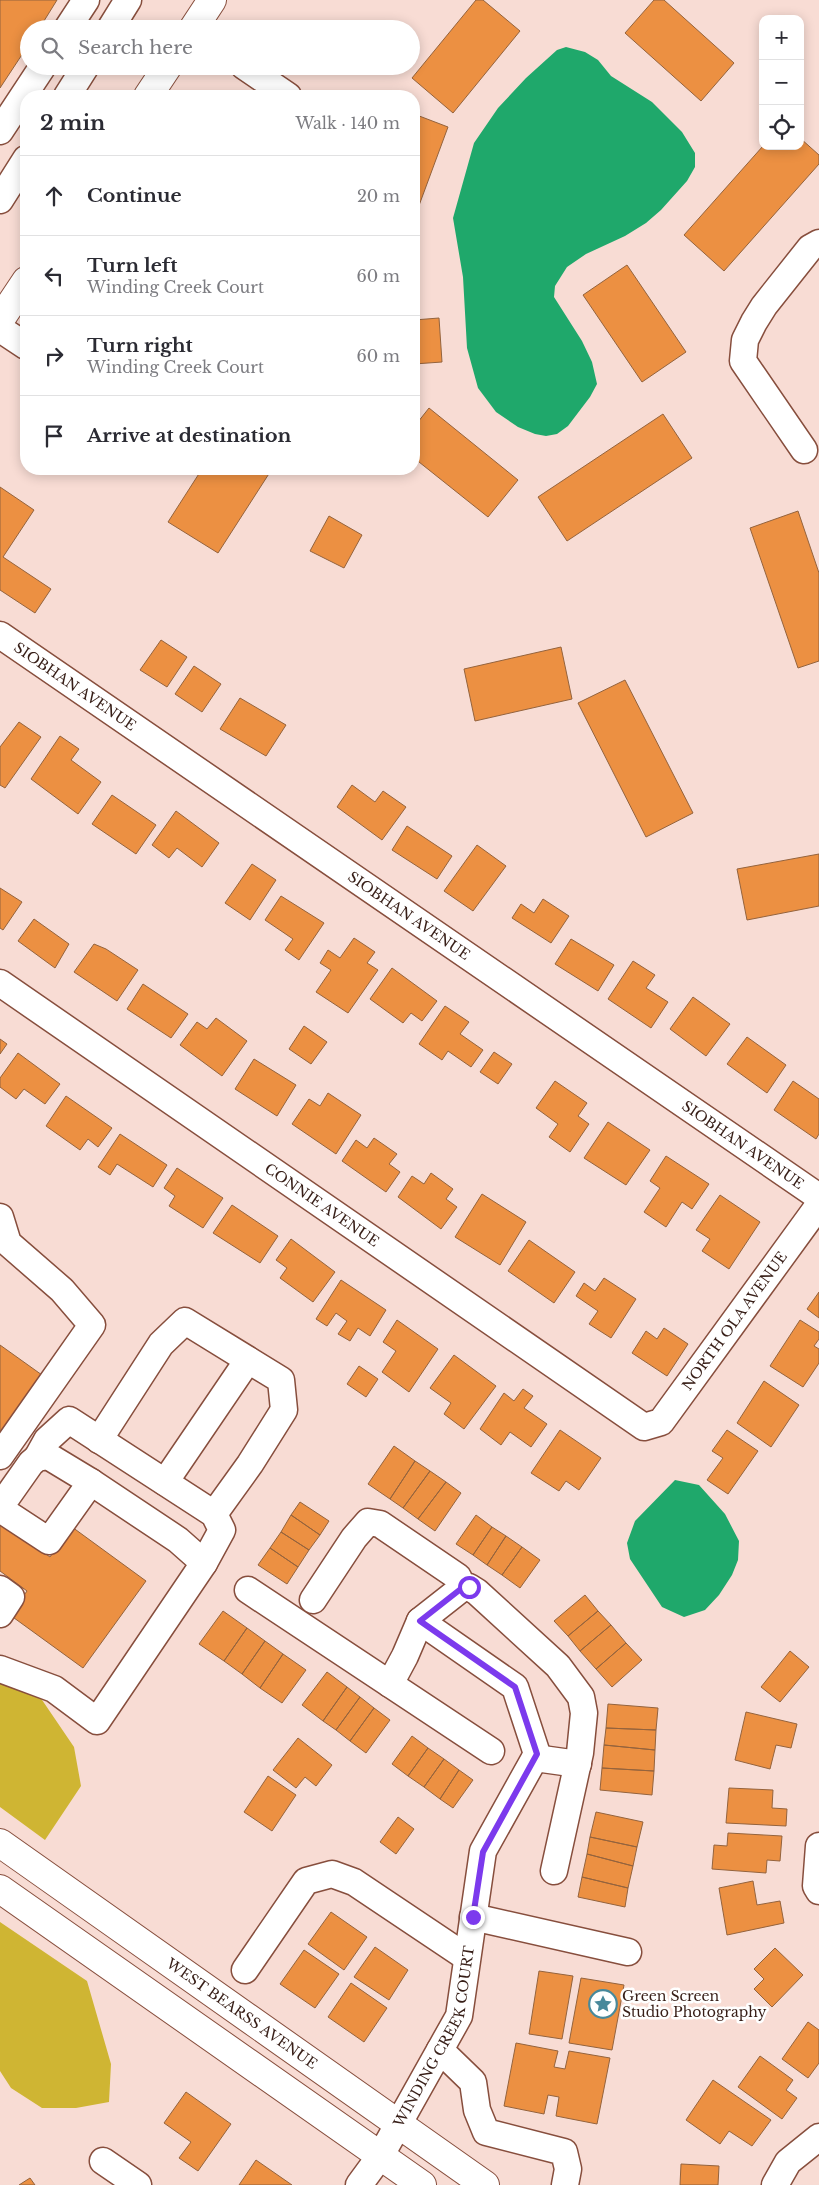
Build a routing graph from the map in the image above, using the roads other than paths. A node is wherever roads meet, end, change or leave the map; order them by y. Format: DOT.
graph roads {
  1 [pos="86,0"];
  2 [pos="128,0"];
  3 [pos="212,0"];
  4 [pos="73,20"];
  5 [pos="116,20"];
  6 [pos="199,20"];
  7 [pos="36,75"];
  8 [pos="80,75"];
  9 [pos="162,75"];
  10 [pos="257,75"];
  11 [pos="26,90"];
  12 [pos="71,90"];
  13 [pos="152,90"];
  14 [pos="279,90"];
  15 [pos="20,100"];
  16 [pos="0,131"];
  17 [pos="20,168"];
  18 [pos="0,200"];
  19 [pos="819,243"];
  20 [pos="20,289"];
  21 [pos="0,320"];
  22 [pos="0,329"];
  23 [pos="20,342"];
  24 [pos="804,450"];
  25 [pos="0,635"];
  26 [pos="0,983"];
  27 [pos="819,1197"];
  28 [pos="819,1205"];
  29 [pos="0,1217"];
  30 [pos="248,1360"];
  31 [pos="644,1427"];
  32 [pos="99,1440"];
  33 [pos="0,1456"];
  34 [pos="37,1458"];
  35 [pos="91,1482"];
  36 [pos="165,1482"];
  37 [pos="0,1508"];
  38 [pos="214,1514"];
  39 [pos="204,1563"];
  40 [pos="462,1588"];
  41 [pos="0,1589"];
  42 [pos="248,1590"];
  43 [pos="313,1600"];
  44 [pos="0,1614"];
  45 [pos="420,1621"];
  46 [pos="0,1669"];
  47 [pos="390,1684"];
  48 [pos="491,1751"];
  49 [pos="534,1758"];
  50 [pos="578,1764"];
  51 [pos="0,1843"];
  52 [pos="819,1846"];
  53 [pos="554,1871"];
  54 [pos="0,1889"];
  55 [pos="819,1891"];
  56 [pos="473,1917"];
  57 [pos="628,1952"];
  58 [pos="466,1958"];
  59 [pos="245,1970"];
  60 [pos="440,2050"];
  61 [pos="399,2123"];
  62 [pos="819,2137"];
  63 [pos="381,2155"];
  64 [pos="103,2161"];
  65 [pos="138,2185"];
  66 [pos="360,2185"];
  67 [pos="422,2185"];
  68 [pos="485,2185"];
  69 [pos="565,2185"];
  70 [pos="775,2185"];
  1 -- 4 [label="street"];
  2 -- 5 [label="street"];
  3 -- 6 [label="main road"];
  7 -- 11 [label="street"];
  8 -- 12 [label="street"];
  9 -- 13 [label="main road"];
  10 -- 14 [label="street"];
  15 -- 16 [label="street"];
  17 -- 18 [label="street"];
  19 -- 24 [label="street"];
  20 -- 21 [label="main road"];
  22 -- 23 [label="street"];
  25 -- 27 [label="street, SIOBHAN AVENUE"];
  26 -- 31 [label="street, CONNIE AVENUE"];
  28 -- 31 [label="street, NORTH OLA AVENUE"];
  29 -- 33 [label="street"];
  30 -- 32 [label="street"];
  30 -- 36 [label="street"];
  30 -- 38 [label="street"];
  32 -- 34 [label="street"];
  32 -- 36 [label="street"];
  34 -- 35 [label="street"];
  34 -- 37 [label="street"];
  35 -- 37 [label="street"];
  35 -- 39 [label="street"];
  36 -- 38 [label="street"];
  38 -- 39 [label="street"];
  39 -- 46 [label="street"];
  40 -- 43 [label="street"];
  40 -- 45 [label="street"];
  40 -- 50 [label="street"];
  41 -- 44 [label="street"];
  42 -- 47 [label="street"];
  45 -- 47 [label="street"];
  45 -- 49 [label="street"];
  47 -- 48 [label="street"];
  49 -- 50 [label="street"];
  49 -- 56 [label="street, WINDING CREEK COURT"];
  50 -- 53 [label="street"];
  51 -- 61 [label="main road, WEST BEARSS AVENUE"];
  52 -- 55 [label="street"];
  54 -- 63 [label="main road"];
  56 -- 57 [label="street"];
  56 -- 58 [label="street, WINDING CREEK COURT"];
  58 -- 59 [label="street"];
  58 -- 60 [label="street, WINDING CREEK COURT"];
  60 -- 61 [label="street, WINDING CREEK COURT"];
  60 -- 69 [label="street"];
  61 -- 63 [label="street, WINDING CREEK COURT"];
  61 -- 68 [label="main road, WEST BEARSS AVENUE"];
  62 -- 70 [label="street"];
  63 -- 66 [label="street, WINDING CREEK COURT"];
  63 -- 67 [label="main road"];
  64 -- 65 [label="street"];
}
